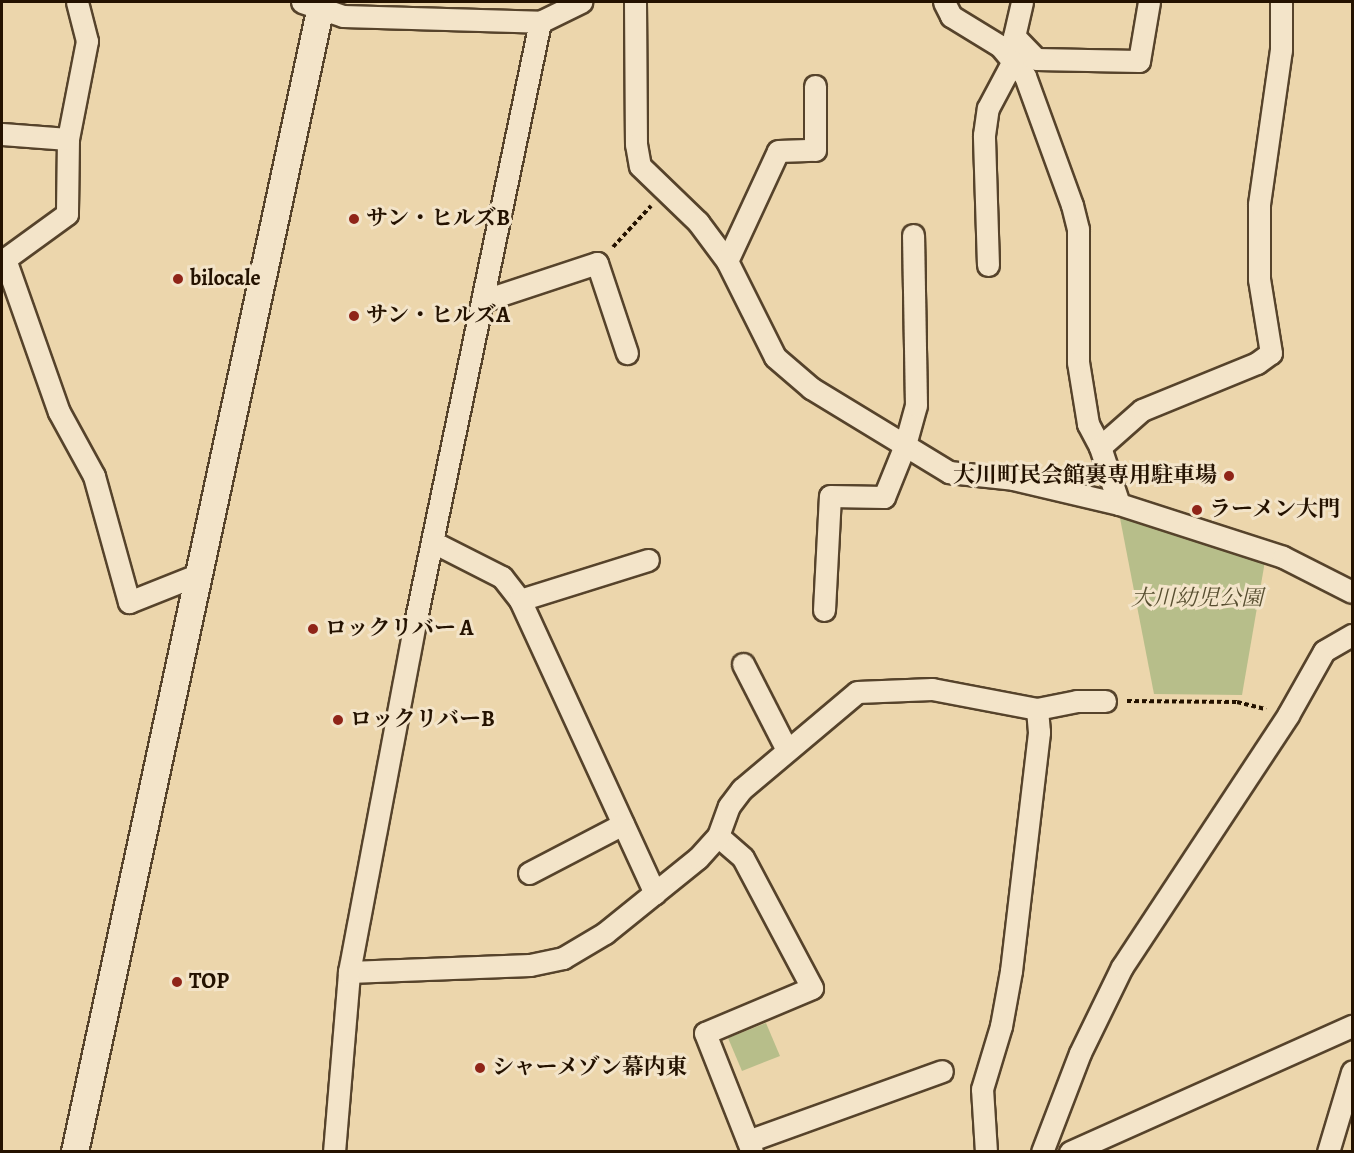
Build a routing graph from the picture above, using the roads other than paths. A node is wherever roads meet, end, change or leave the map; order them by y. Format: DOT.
graph roads {
  1 [pos="77,2"];
  2 [pos="581,2"];
  3 [pos="635,2"];
  4 [pos="944,2"];
  5 [pos="1022,2"];
  6 [pos="1149,2"];
  7 [pos="1281,2"];
  8 [pos="315,4"];
  9 [pos="540,22"];
  10 [pos="1023,64"];
  11 [pos="815,86"];
  12 [pos="2,134"];
  13 [pos="68,140"];
  14 [pos="913,235"];
  15 [pos="727,261"];
  16 [pos="988,265"];
  17 [pos="482,301"];
  18 [pos="627,353"];
  19 [pos="905,445"];
  20 [pos="1100,447"];
  21 [pos="1119,504"];
  22 [pos="433,542"];
  23 [pos="648,560"];
  24 [pos="196,575"];
  25 [pos="1353,592"];
  26 [pos="520,600"];
  27 [pos="824,610"];
  28 [pos="1353,635"];
  29 [pos="743,664"];
  30 [pos="1105,701"];
  31 [pos="1037,709"];
  32 [pos="786,748"];
  33 [pos="624,824"];
  34 [pos="718,836"];
  35 [pos="529,873"];
  36 [pos="655,892"];
  37 [pos="348,972"];
  38 [pos="1353,1026"];
  39 [pos="942,1071"];
  40 [pos="1351,1081"];
  41 [pos="750,1146"];
  42 [pos="75,1152"];
  43 [pos="334,1152"];
  44 [pos="986,1152"];
  45 [pos="1042,1152"];
  46 [pos="1071,1152"];
  47 [pos="1328,1152"];
  1 -- 13 [label="street"];
  2 -- 9 [label="street"];
  3 -- 15 [label="street"];
  4 -- 10 [label="street"];
  5 -- 10 [label="street"];
  6 -- 10 [label="street"];
  7 -- 20 [label="street"];
  8 -- 9 [label="street"];
  8 -- 24 [label="street"];
  9 -- 17 [label="street"];
  10 -- 16 [label="street"];
  10 -- 20 [label="street"];
  11 -- 15 [label="street"];
  12 -- 13 [label="street"];
  13 -- 24 [label="street"];
  14 -- 19 [label="street"];
  15 -- 19 [label="street"];
  17 -- 18 [label="street"];
  17 -- 22 [label="street"];
  19 -- 21 [label="street"];
  19 -- 27 [label="street"];
  20 -- 21 [label="street"];
  21 -- 25 [label="street"];
  22 -- 26 [label="street"];
  22 -- 37 [label="street"];
  23 -- 26 [label="street"];
  24 -- 42 [label="street"];
  26 -- 33 [label="street"];
  28 -- 45 [label="street"];
  29 -- 32 [label="street"];
  30 -- 31 [label="street"];
  31 -- 32 [label="street"];
  31 -- 44 [label="street"];
  32 -- 34 [label="street"];
  33 -- 35 [label="street"];
  33 -- 36 [label="street"];
  34 -- 36 [label="street"];
  34 -- 41 [label="street"];
  36 -- 37 [label="street"];
  37 -- 43 [label="street"];
  38 -- 46 [label="street"];
  39 -- 41 [label="street"];
  40 -- 47 [label="street"];
}
